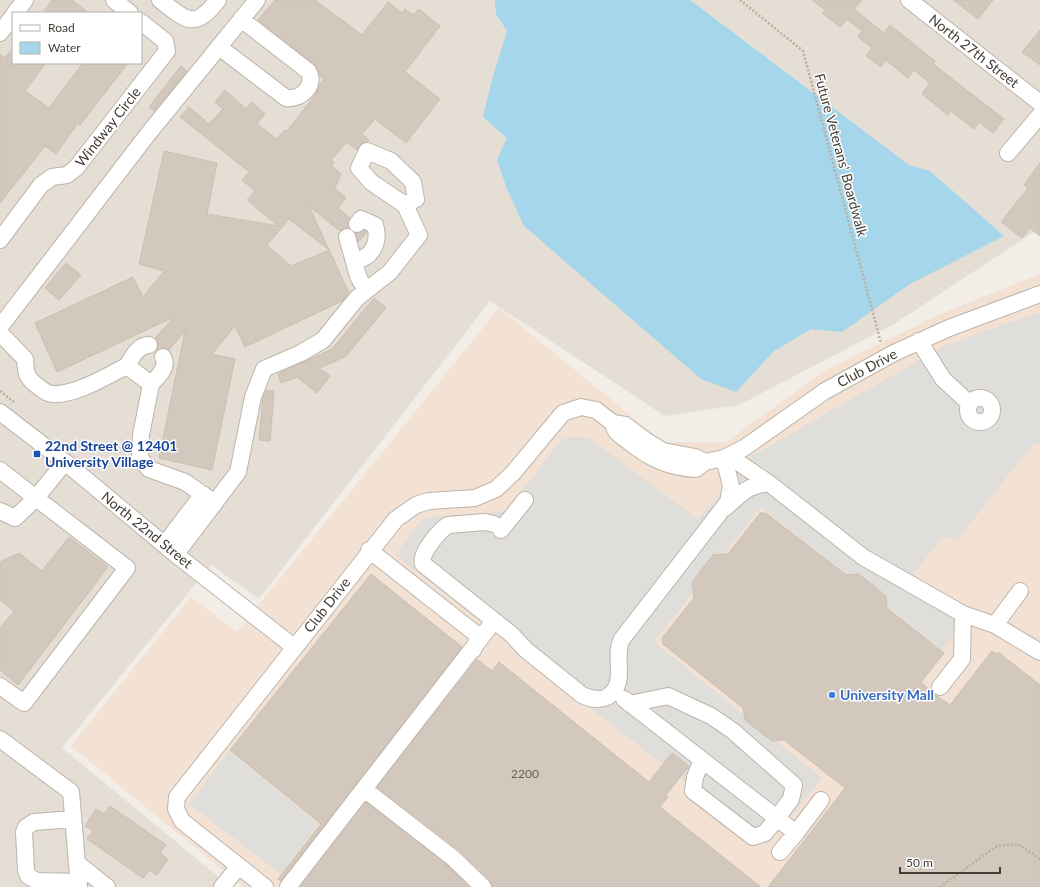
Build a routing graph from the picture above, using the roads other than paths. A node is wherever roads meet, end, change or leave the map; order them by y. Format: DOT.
graph roads {
  1 [pos="25,0"];
  2 [pos="114,0"];
  3 [pos="160,0"];
  4 [pos="218,0"];
  5 [pos="257,0"];
  6 [pos="911,1"];
  7 [pos="16,12"];
  8 [pos="129,12"];
  9 [pos="12,17"];
  10 [pos="242,19"];
  11 [pos="142,23"];
  12 [pos="0,33"];
  13 [pos="219,47"];
  14 [pos="1040,103"];
  15 [pos="1040,115"];
  16 [pos="1008,153"];
  17 [pos="405,205"];
  18 [pos="357,224"];
  19 [pos="348,237"];
  20 [pos="0,240"];
  21 [pos="354,261"];
  22 [pos="368,288"];
  23 [pos="1040,294"];
  24 [pos="2,337"];
  25 [pos="919,341"];
  26 [pos="150,345"];
  27 [pos="163,357"];
  28 [pos="127,366"];
  29 [pos="151,384"];
  30 [pos="970,404"];
  31 [pos="0,412"];
  32 [pos="727,457"];
  33 [pos="65,462"];
  34 [pos="1,474"];
  35 [pos="770,484"];
  36 [pos="36,498"];
  37 [pos="209,498"];
  38 [pos="525,500"];
  39 [pos="724,509"];
  40 [pos="0,511"];
  41 [pos="170,550"];
  42 [pos="369,550"];
  43 [pos="1020,591"];
  44 [pos="963,614"];
  45 [pos="494,621"];
  46 [pos="995,625"];
  47 [pos="294,647"];
  48 [pos="1040,652"];
  49 [pos="471,655"];
  50 [pos="0,686"];
  51 [pos="940,687"];
  52 [pos="613,691"];
  53 [pos="630,704"];
  54 [pos="0,740"];
  55 [pos="702,760"];
  56 [pos="364,789"];
  57 [pos="821,800"];
  58 [pos="777,818"];
  59 [pos="73,819"];
  60 [pos="796,833"];
  61 [pos="780,852"];
  62 [pos="77,863"];
  63 [pos="239,866"];
  64 [pos="79,885"];
  65 [pos="107,887"];
  66 [pos="222,887"];
  67 [pos="265,887"];
  68 [pos="288,887"];
  69 [pos="483,887"];
  1 -- 7 [label="street"];
  2 -- 8 [label="street"];
  3 -- 4 [label="street"];
  5 -- 10 [label="street"];
  6 -- 14 [label="street, North 27th Street"];
  9 -- 12 [label="street"];
  10 -- 13 [label="street"];
  10 -- 13 [label="street"];
  11 -- 20 [label="street, Windway Circle"];
  13 -- 24 [label="street"];
  15 -- 16 [label="street"];
  17 -- 22 [label="street"];
  18 -- 21 [label="street"];
  19 -- 21 [label="street"];
  21 -- 22 [label="street"];
  22 -- 37 [label="street"];
  23 -- 25 [label="street, Club Drive"];
  24 -- 28 [label="street"];
  25 -- 30 [label="street"];
  25 -- 32 [label="street, Club Drive"];
  26 -- 28 [label="street"];
  27 -- 29 [label="street"];
  28 -- 29 [label="street"];
  29 -- 37 [label="street"];
  31 -- 33 [label="street, North 22nd Street"];
  32 -- 35 [label="street"];
  32 -- 39 [label="street"];
  32 -- 42 [label="street, Club Drive"];
  33 -- 36 [label="street"];
  33 -- 41 [label="street, North 22nd Street"];
  34 -- 36 [label="street"];
  35 -- 39 [label="street"];
  35 -- 44 [label="street"];
  36 -- 40 [label="street"];
  36 -- 50 [label="street"];
  37 -- 41 [label="street"];
  38 -- 45 [label="street"];
  39 -- 52 [label="street"];
  41 -- 47 [label="street, North 22nd Street"];
  42 -- 47 [label="street, Club Drive"];
  42 -- 49 [label="street"];
  43 -- 46 [label="street"];
  44 -- 46 [label="street"];
  44 -- 51 [label="street"];
  45 -- 52 [label="street"];
  45 -- 68 [label="street"];
  46 -- 48 [label="street"];
  47 -- 63 [label="street, Club Drive"];
  52 -- 53 [label="street"];
  53 -- 55 [label="street"];
  53 -- 58 [label="street"];
  54 -- 59 [label="street"];
  55 -- 58 [label="street"];
  55 -- 58 [label="street"];
  56 -- 69 [label="street"];
  57 -- 60 [label="street"];
  58 -- 60 [label="street"];
  59 -- 62 [label="street"];
  59 -- 64 [label="street"];
  60 -- 61 [label="street"];
  62 -- 64 [label="street"];
  62 -- 65 [label="street"];
  63 -- 66 [label="street"];
  63 -- 67 [label="street, Club Drive"];
}
